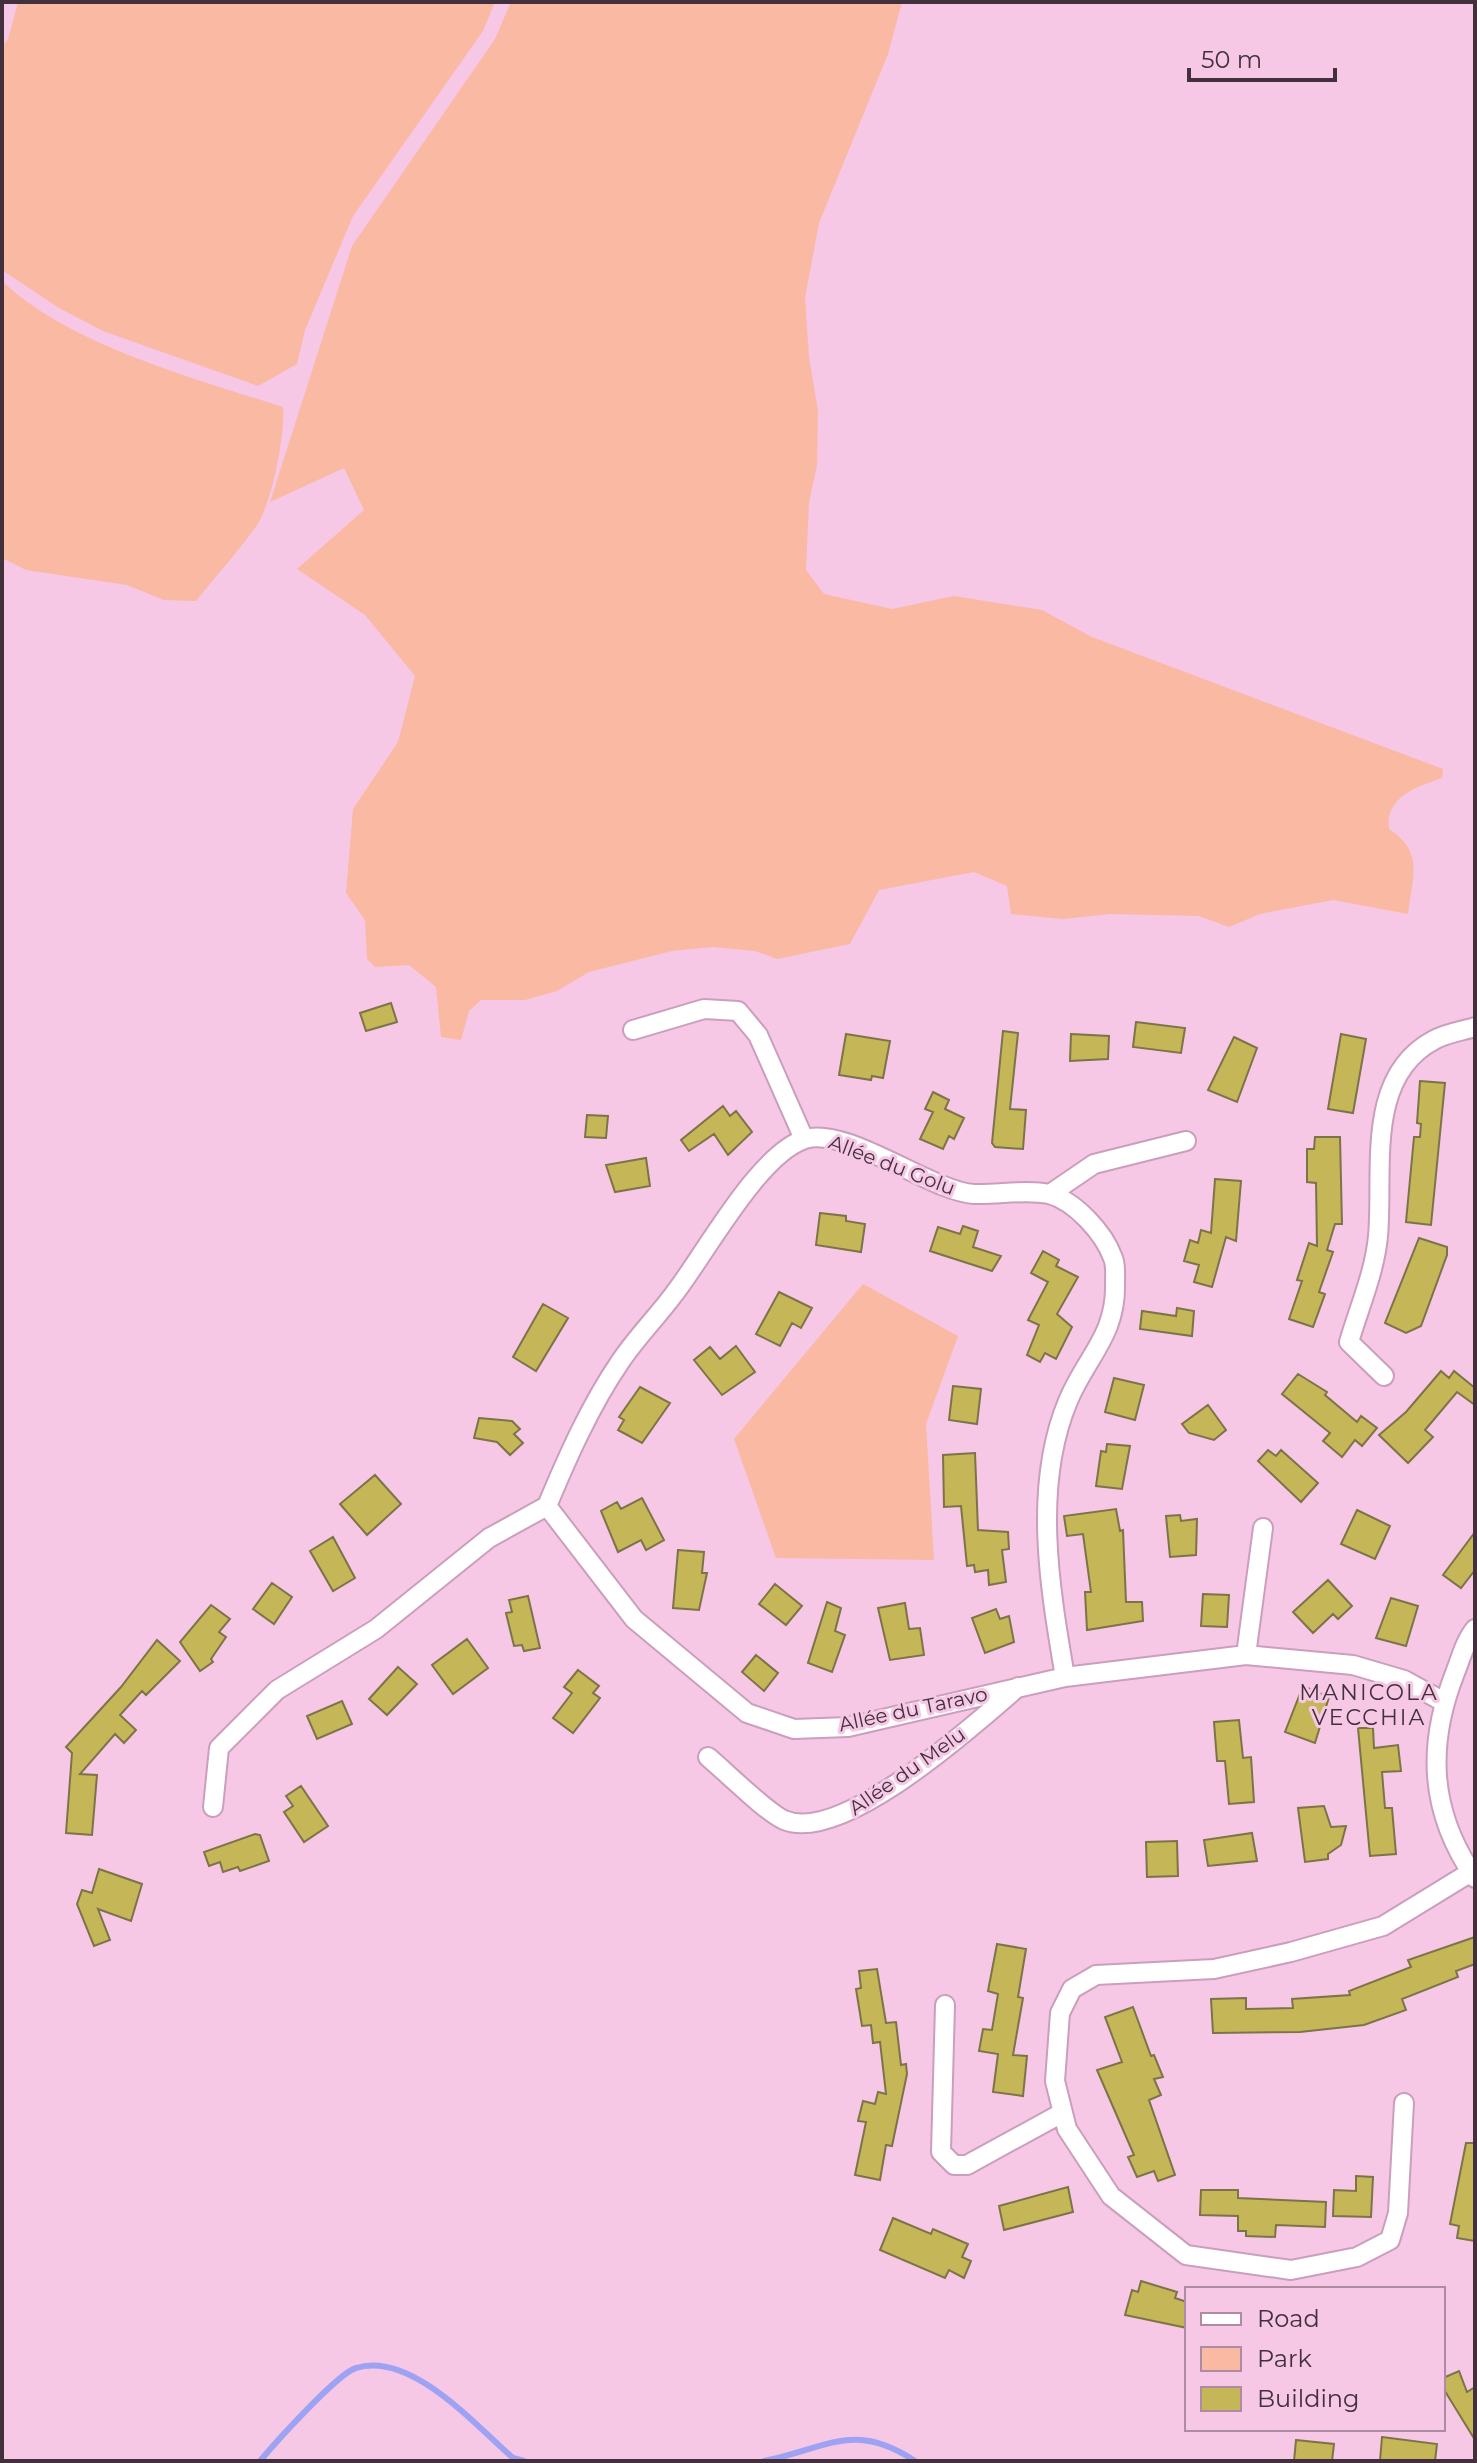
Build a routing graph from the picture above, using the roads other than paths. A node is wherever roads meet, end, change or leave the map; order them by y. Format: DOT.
graph roads {
  1 [pos="1475,1027"];
  2 [pos="633,1030"];
  3 [pos="804,1139"];
  4 [pos="1186,1141"];
  5 [pos="1050,1194"];
  6 [pos="1384,1376"];
  7 [pos="547,1506"];
  8 [pos="1263,1528"];
  9 [pos="1475,1629"];
  10 [pos="1246,1655"];
  11 [pos="1065,1677"];
  12 [pos="1020,1686"];
  13 [pos="1444,1702"];
  14 [pos="708,1757"];
  15 [pos="213,1807"];
  16 [pos="1473,1875"];
  17 [pos="945,2005"];
  18 [pos="1404,2103"];
  19 [pos="1062,2113"];
  1 -- 6 [label="street"];
  2 -- 3 [label="street"];
  3 -- 5 [label="street, Allée du Golu"];
  3 -- 7 [label="street, Allée du Golu"];
  4 -- 5 [label="street"];
  5 -- 11 [label="street"];
  7 -- 12 [label="street, Allée du Taravo"];
  7 -- 15 [label="street"];
  8 -- 10 [label="street"];
  9 -- 13 [label="street"];
  10 -- 11 [label="street, Allée du Taravo"];
  10 -- 13 [label="street, Allée du Taravo"];
  11 -- 12 [label="street, Allée du Taravo"];
  12 -- 14 [label="street, Allée du Melu"];
  13 -- 16 [label="street"];
  16 -- 19 [label="street"];
  17 -- 19 [label="street"];
  18 -- 19 [label="street"];
}
